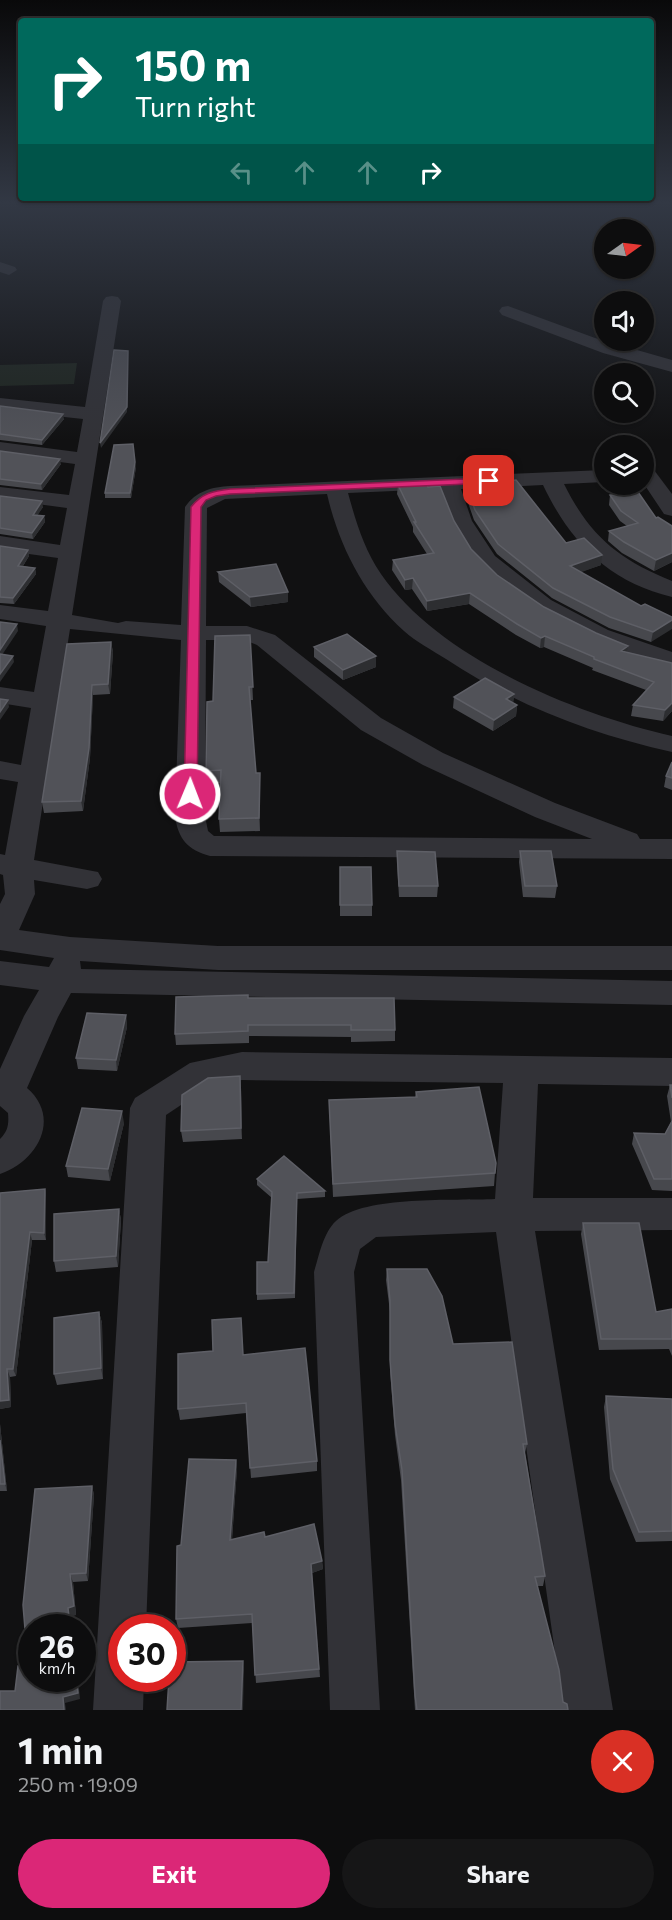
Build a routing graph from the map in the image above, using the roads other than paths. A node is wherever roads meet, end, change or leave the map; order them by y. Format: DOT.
graph roads {
  1 [pos="112,301"];
  2 [pos="508,311"];
  3 [pos="672,366"];
  4 [pos="0,404"];
  5 [pos="93,414"];
  6 [pos="0,447"];
  7 [pos="86,459"];
  8 [pos="672,472"];
  9 [pos="654,473"];
  10 [pos="594,476"];
  11 [pos="549,478"];
  12 [pos="448,483"];
  13 [pos="654,486"];
  14 [pos="336,487"];
  15 [pos="0,493"];
  16 [pos="78,503"];
  17 [pos="672,509"];
  18 [pos="0,543"];
  19 [pos="70,553"];
  20 [pos="672,590"];
  21 [pos="0,612"];
  22 [pos="59,620"];
  23 [pos="193,633"];
  24 [pos="672,660"];
  25 [pos="0,695"];
  26 [pos="45,702"];
  27 [pos="672,744"];
  28 [pos="0,770"];
  29 [pos="33,776"];
  30 [pos="645,848"];
  31 [pos="672,849"];
  32 [pos="6,870"];
  33 [pos="87,879"];
  34 [pos="8,939"];
  35 [pos="672,958"];
  36 [pos="66,965"];
  37 [pos="3,978"];
  38 [pos="672,993"];
  39 [pos="521,1070"];
  40 [pos="672,1072"];
  41 [pos="3,1092"];
  42 [pos="0,1159"];
  43 [pos="513,1215"];
  44 [pos="672,1215"];
  45 [pos="123,1614"];
  46 [pos="119,1692"];
  47 [pos="118,1710"];
  48 [pos="355,1710"];
  49 [pos="588,1710"];
  1 -- 5 [label="street"];
  2 -- 3 [label="street"];
  4 -- 5 [label="street"];
  5 -- 7 [label="street"];
  6 -- 7 [label="street"];
  7 -- 16 [label="street"];
  8 -- 9 [label="street"];
  10 -- 11 [label="street"];
  11 -- 12 [label="street"];
  11 -- 20 [label="street"];
  12 -- 14 [label="street"];
  12 -- 24 [label="street"];
  13 -- 17 [label="street"];
  14 -- 23 [label="street"];
  14 -- 27 [label="street"];
  15 -- 16 [label="street"];
  16 -- 19 [label="street"];
  18 -- 19 [label="street"];
  19 -- 22 [label="street"];
  21 -- 22 [label="street"];
  22 -- 23 [label="street"];
  22 -- 26 [label="street"];
  23 -- 30 [label="street"];
  23 -- 30 [label="street"];
  25 -- 26 [label="street"];
  26 -- 29 [label="street"];
  28 -- 29 [label="street"];
  29 -- 32 [label="street"];
  30 -- 31 [label="street"];
  32 -- 33 [label="street"];
  32 -- 34 [label="street"];
  34 -- 36 [label="street"];
  34 -- 37 [label="street"];
  35 -- 36 [label="street"];
  36 -- 37 [label="street"];
  36 -- 38 [label="street"];
  36 -- 41 [label="street"];
  39 -- 40 [label="street"];
  39 -- 43 [label="street"];
  39 -- 45 [label="street"];
  41 -- 42 [label="street"];
  43 -- 44 [label="street"];
  43 -- 48 [label="street"];
  43 -- 49 [label="street"];
  46 -- 47 [label="street"];
}
